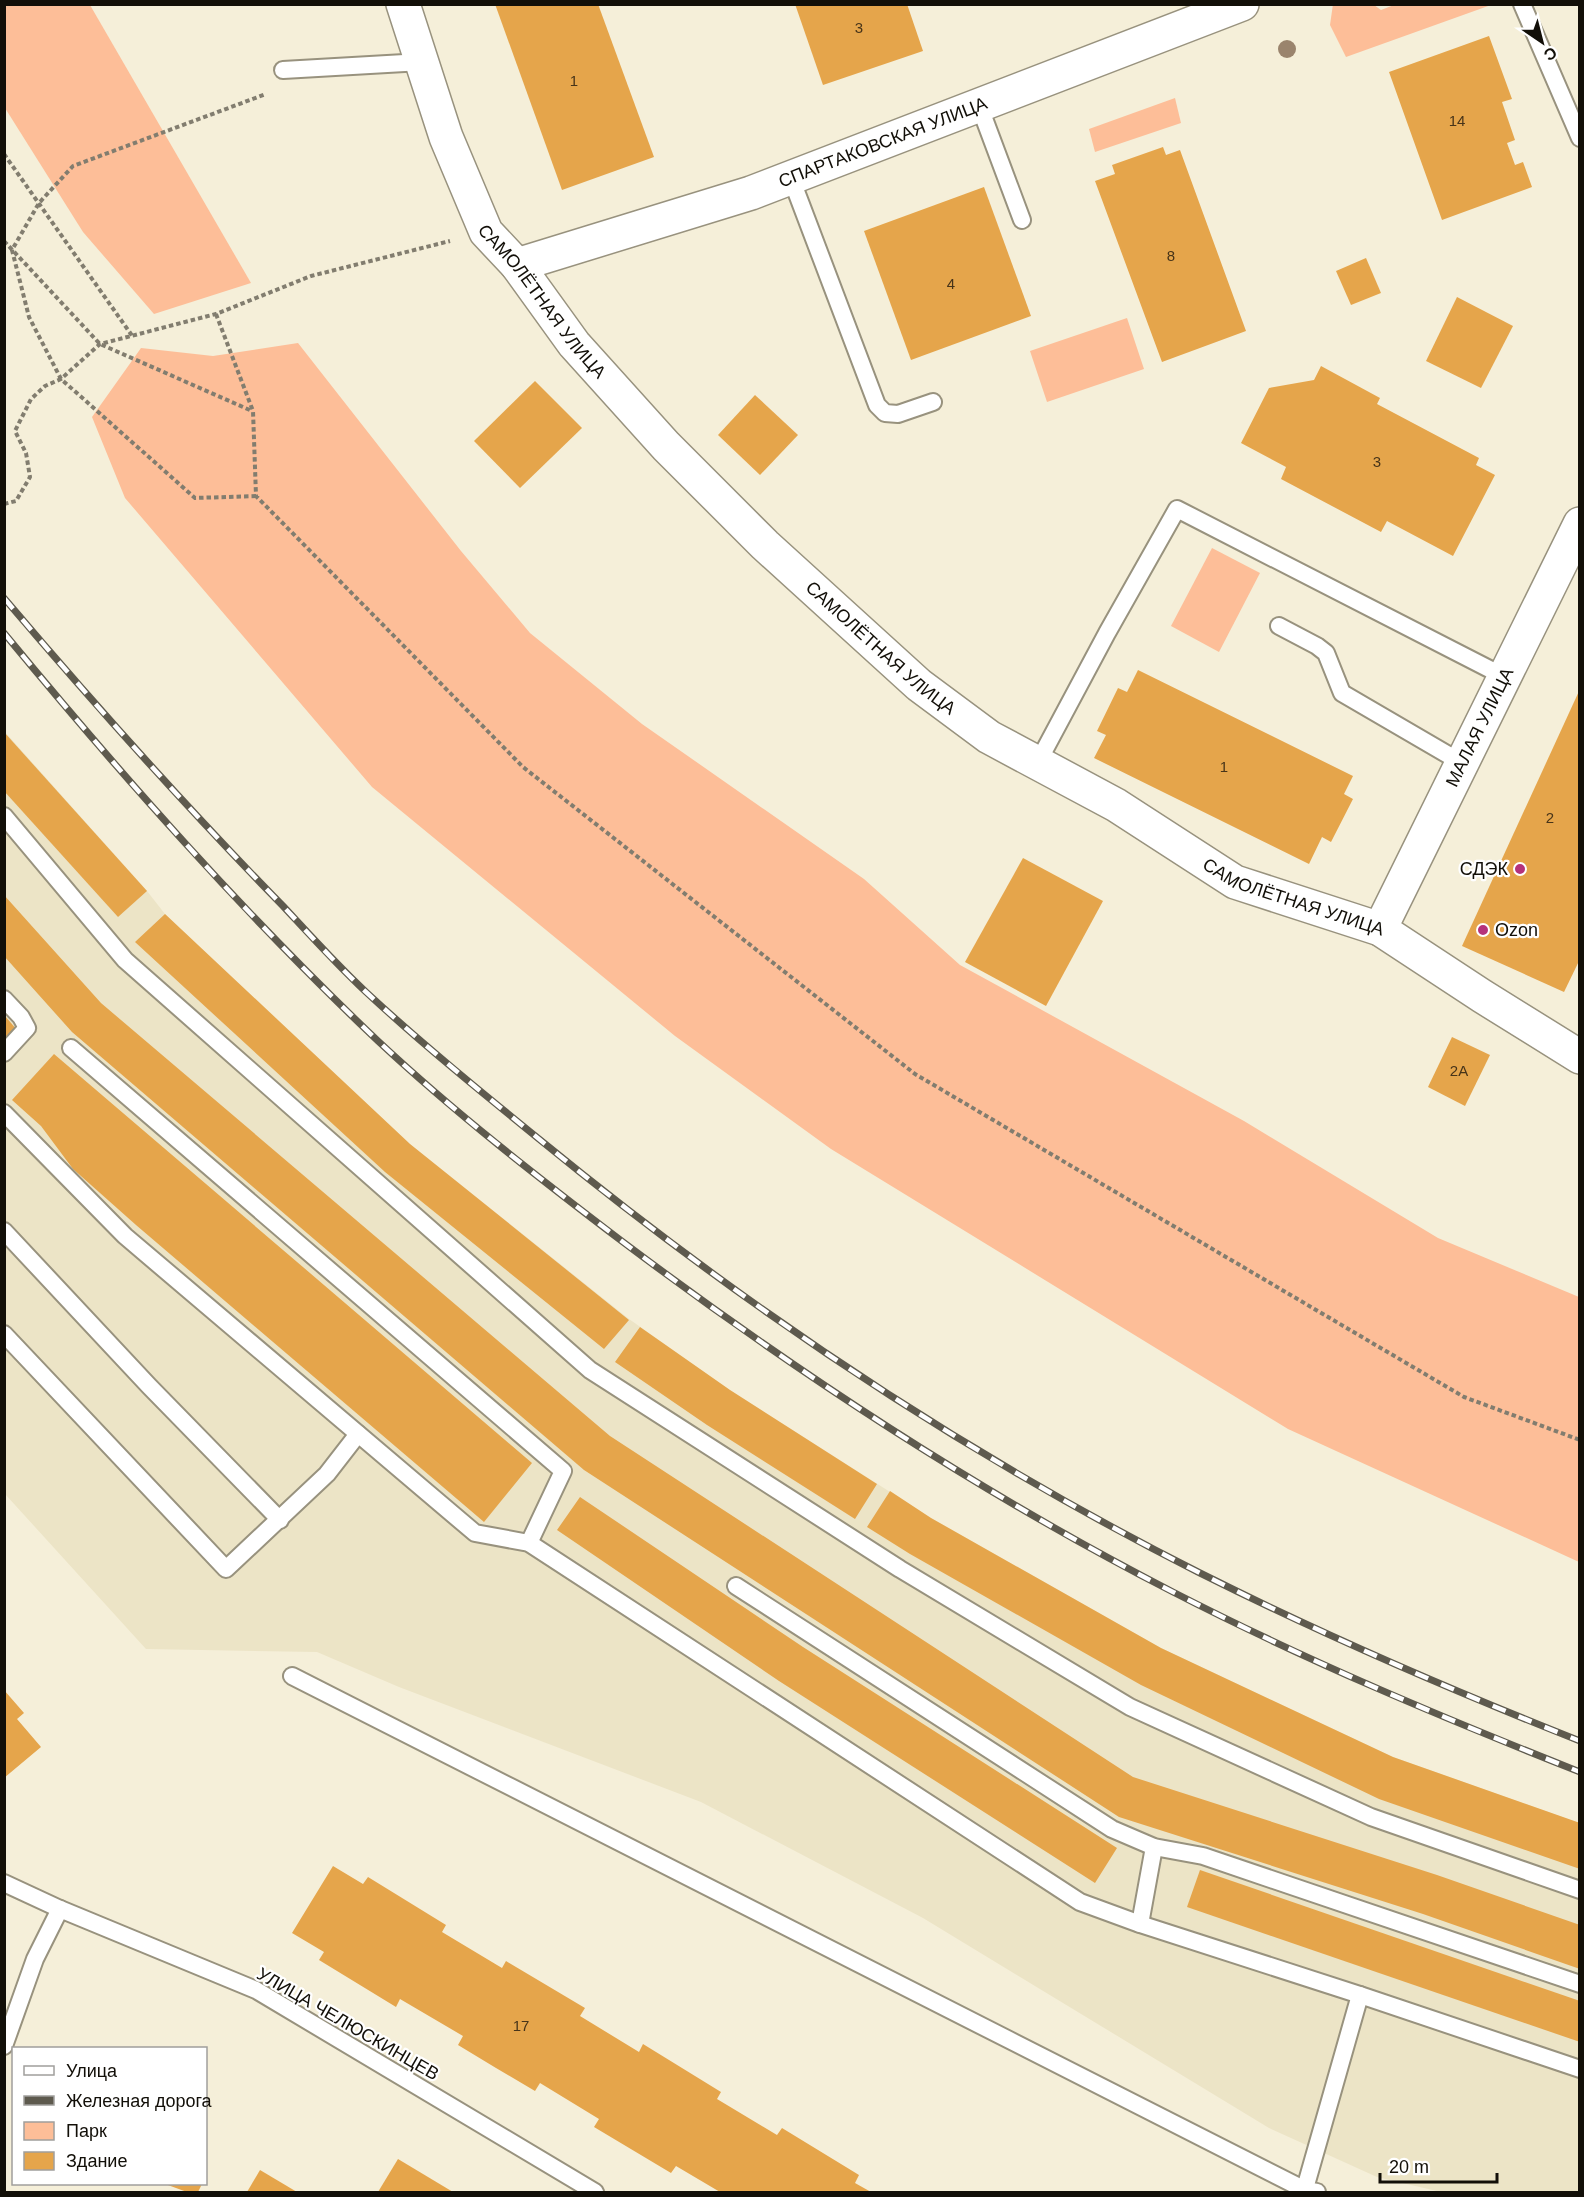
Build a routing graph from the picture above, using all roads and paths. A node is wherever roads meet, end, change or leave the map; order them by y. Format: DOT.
graph roads {
  1 [pos="403,4"];
  2 [pos="1522,4"];
  3 [pos="1235,6"];
  4 [pos="422,62"];
  5 [pos="283,70"];
  6 [pos="979,105"];
  7 [pos="1580,138"];
  8 [pos="4,154"];
  9 [pos="791,178"];
  10 [pos="39,203"];
  11 [pos="1022,220"];
  12 [pos="486,232"];
  13 [pos="4,241"];
  14 [pos="12,250"];
  15 [pos="517,266"];
  16 [pos="216,314"];
  17 [pos="133,336"];
  18 [pos="100,344"];
  19 [pos="61,379"];
  20 [pos="933,402"];
  21 [pos="253,411"];
  22 [pos="256,496"];
  23 [pos="4,504"];
  24 [pos="1580,524"];
  25 [pos="1279,626"];
  26 [pos="1505,677"];
  27 [pos="1462,763"];
  28 [pos="1037,764"];
  29 [pos="4,816"];
  30 [pos="1380,929"];
  31 [pos="4,999"];
  32 [pos="71,1048"];
  33 [pos="4,1053"];
  34 [pos="1580,1057"];
  35 [pos="4,1113"];
  36 [pos="4,1231"];
  37 [pos="4,1334"];
  38 [pos="358,1434"];
  39 [pos="1580,1440"];
  40 [pos="280,1520"];
  41 [pos="529,1543"];
  42 [pos="736,1586"];
  43 [pos="292,1676"];
  44 [pos="1154,1847"];
  45 [pos="4,1883"];
  46 [pos="1580,1890"];
  47 [pos="60,1908"];
  48 [pos="1140,1924"];
  49 [pos="1580,1984"];
  50 [pos="1360,1995"];
  51 [pos="4,2046"];
  52 [pos="1580,2069"];
  53 [pos="1308,2192"];
  54 [pos="595,2193"];
  1 -- 4 [label="street, САМОЛЁТНАЯ УЛИЦА"];
  2 -- 7 [label="lane"];
  3 -- 6 [label="street, СПАРТАКОВСКАЯ УЛИЦА"];
  4 -- 5 [label="lane"];
  4 -- 12 [label="street, САМОЛЁТНАЯ УЛИЦА"];
  5 -- 10 [label="path"];
  6 -- 9 [label="street, СПАРТАКОВСКАЯ УЛИЦА"];
  6 -- 11 [label="lane"];
  8 -- 10 [label="path"];
  9 -- 15 [label="street, СПАРТАКОВСКАЯ УЛИЦА"];
  9 -- 20 [label="lane"];
  10 -- 14 [label="path"];
  10 -- 17 [label="path"];
  12 -- 15 [label="street, САМОЛЁТНАЯ УЛИЦА"];
  12 -- 16 [label="path"];
  13 -- 14 [label="path"];
  14 -- 18 [label="path"];
  14 -- 19 [label="path"];
  15 -- 28 [label="street, САМОЛЁТНАЯ УЛИЦА"];
  16 -- 17 [label="path"];
  16 -- 21 [label="path"];
  17 -- 18 [label="path"];
  18 -- 19 [label="path"];
  18 -- 21 [label="path"];
  19 -- 22 [label="path"];
  19 -- 23 [label="path"];
  21 -- 22 [label="path"];
  22 -- 39 [label="path"];
  24 -- 26 [label="street, МАЛАЯ УЛИЦА"];
  25 -- 27 [label="lane"];
  26 -- 27 [label="street, МАЛАЯ УЛИЦА"];
  26 -- 28 [label="lane"];
  27 -- 30 [label="street, МАЛАЯ УЛИЦА"];
  28 -- 30 [label="street, САМОЛЁТНАЯ УЛИЦА"];
  29 -- 46 [label="lane"];
  30 -- 34 [label="street, САМОЛЁТНАЯ УЛИЦА"];
  31 -- 33 [label="lane"];
  32 -- 41 [label="lane"];
  35 -- 38 [label="lane"];
  36 -- 40 [label="lane"];
  37 -- 40 [label="lane"];
  38 -- 40 [label="lane"];
  38 -- 41 [label="lane"];
  41 -- 48 [label="lane"];
  42 -- 44 [label="lane"];
  43 -- 53 [label="lane"];
  44 -- 48 [label="lane"];
  44 -- 49 [label="lane"];
  45 -- 47 [label="lane, УЛИЦА ЧЕЛЮСКИНЦЕВ"];
  47 -- 51 [label="lane"];
  47 -- 54 [label="lane, УЛИЦА ЧЕЛЮСКИНЦЕВ"];
  48 -- 50 [label="lane"];
  50 -- 52 [label="lane"];
  50 -- 53 [label="lane"];
}
